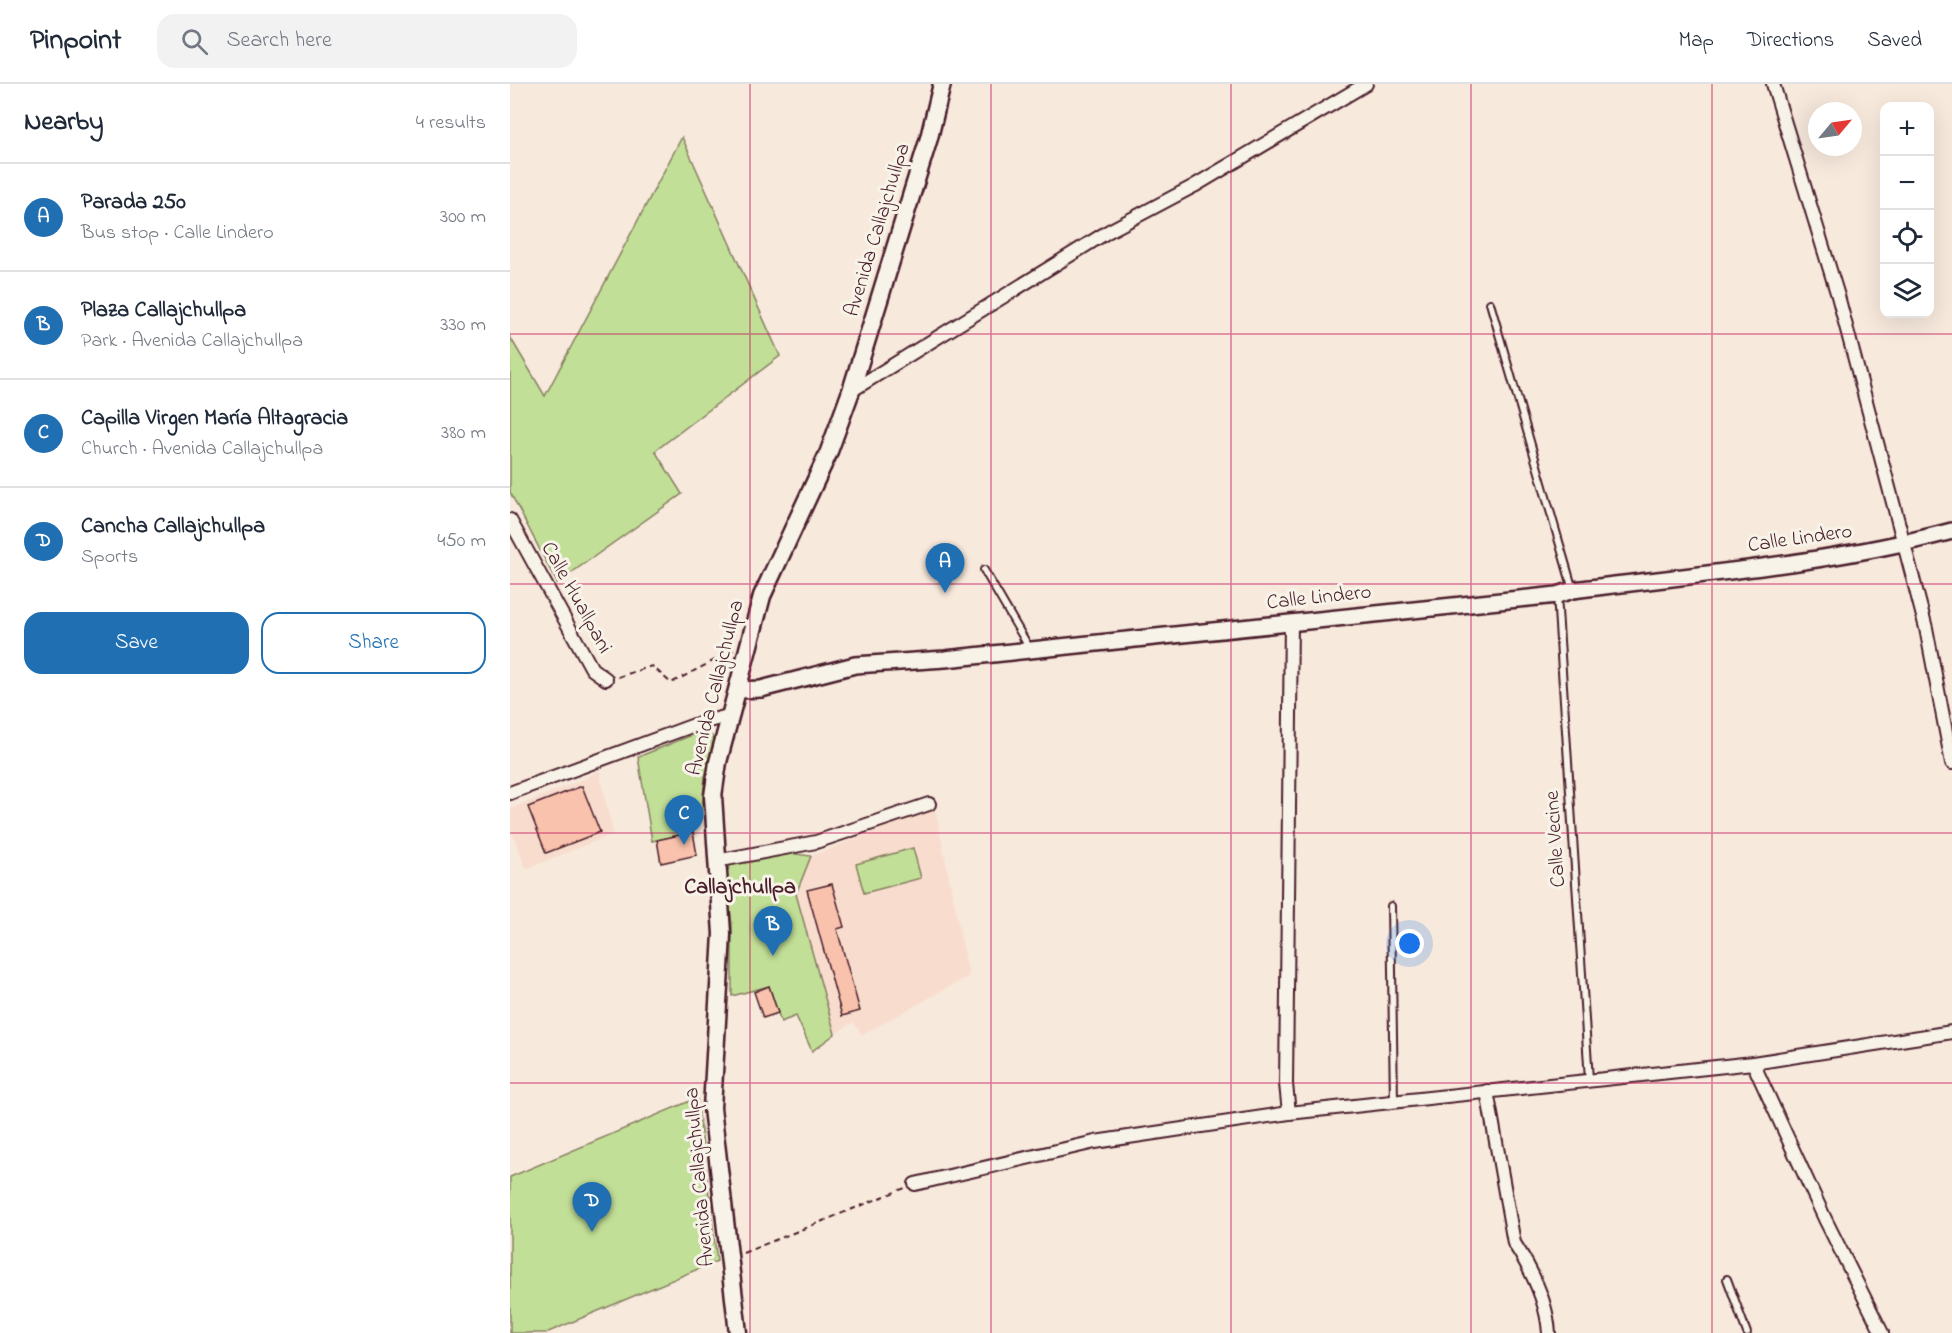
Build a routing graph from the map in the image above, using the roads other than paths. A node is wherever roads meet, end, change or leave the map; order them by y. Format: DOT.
graph roads {
  1 [pos="942,84"];
  2 [pos="1366,84"];
  3 [pos="1773,84"];
  4 [pos="1490,303"];
  5 [pos="852,391"];
  6 [pos="510,520"];
  7 [pos="1952,531"];
  8 [pos="1904,544"];
  9 [pos="984,570"];
  10 [pos="1573,590"];
  11 [pos="1557,595"];
  12 [pos="1291,622"];
  13 [pos="1031,649"];
  14 [pos="606,679"];
  15 [pos="739,690"];
  16 [pos="732,715"];
  17 [pos="1952,763"];
  18 [pos="510,793"];
  19 [pos="929,804"];
  20 [pos="716,861"];
  21 [pos="1391,906"];
  22 [pos="1952,1032"];
  23 [pos="1753,1063"];
  24 [pos="1589,1080"];
  25 [pos="1487,1091"];
  26 [pos="1394,1101"];
  27 [pos="1289,1113"];
  28 [pos="915,1184"];
  29 [pos="1727,1279"];
  30 [pos="738,1333"];
  31 [pos="1550,1333"];
  32 [pos="1746,1333"];
  33 [pos="1882,1333"];
  1 -- 5 [label="main road, Avenida Callajchullpa"];
  2 -- 5 [label="street"];
  3 -- 8 [label="street"];
  4 -- 10 [label="lane"];
  5 -- 15 [label="main road, Avenida Callajchullpa"];
  6 -- 14 [label="street, Calle Huallpani"];
  7 -- 8 [label="street, Calle Lindero"];
  8 -- 10 [label="street, Calle Lindero"];
  8 -- 17 [label="street"];
  9 -- 13 [label="lane"];
  10 -- 11 [label="street, Calle Lindero"];
  11 -- 12 [label="street, Calle Lindero"];
  11 -- 24 [label="lane, Calle Vecine"];
  12 -- 13 [label="street, Calle Lindero"];
  12 -- 27 [label="street"];
  13 -- 15 [label="street, Calle Lindero"];
  15 -- 16 [label="main road, Avenida Callajchullpa"];
  16 -- 18 [label="street"];
  16 -- 20 [label="main road, Avenida Callajchullpa"];
  19 -- 20 [label="street"];
  20 -- 30 [label="main road, Avenida Callajchullpa"];
  21 -- 26 [label="lane"];
  22 -- 23 [label="street"];
  23 -- 24 [label="street"];
  23 -- 33 [label="street"];
  24 -- 25 [label="street"];
  25 -- 26 [label="street"];
  25 -- 31 [label="street"];
  26 -- 27 [label="street"];
  27 -- 28 [label="street"];
  29 -- 32 [label="lane"];
}
